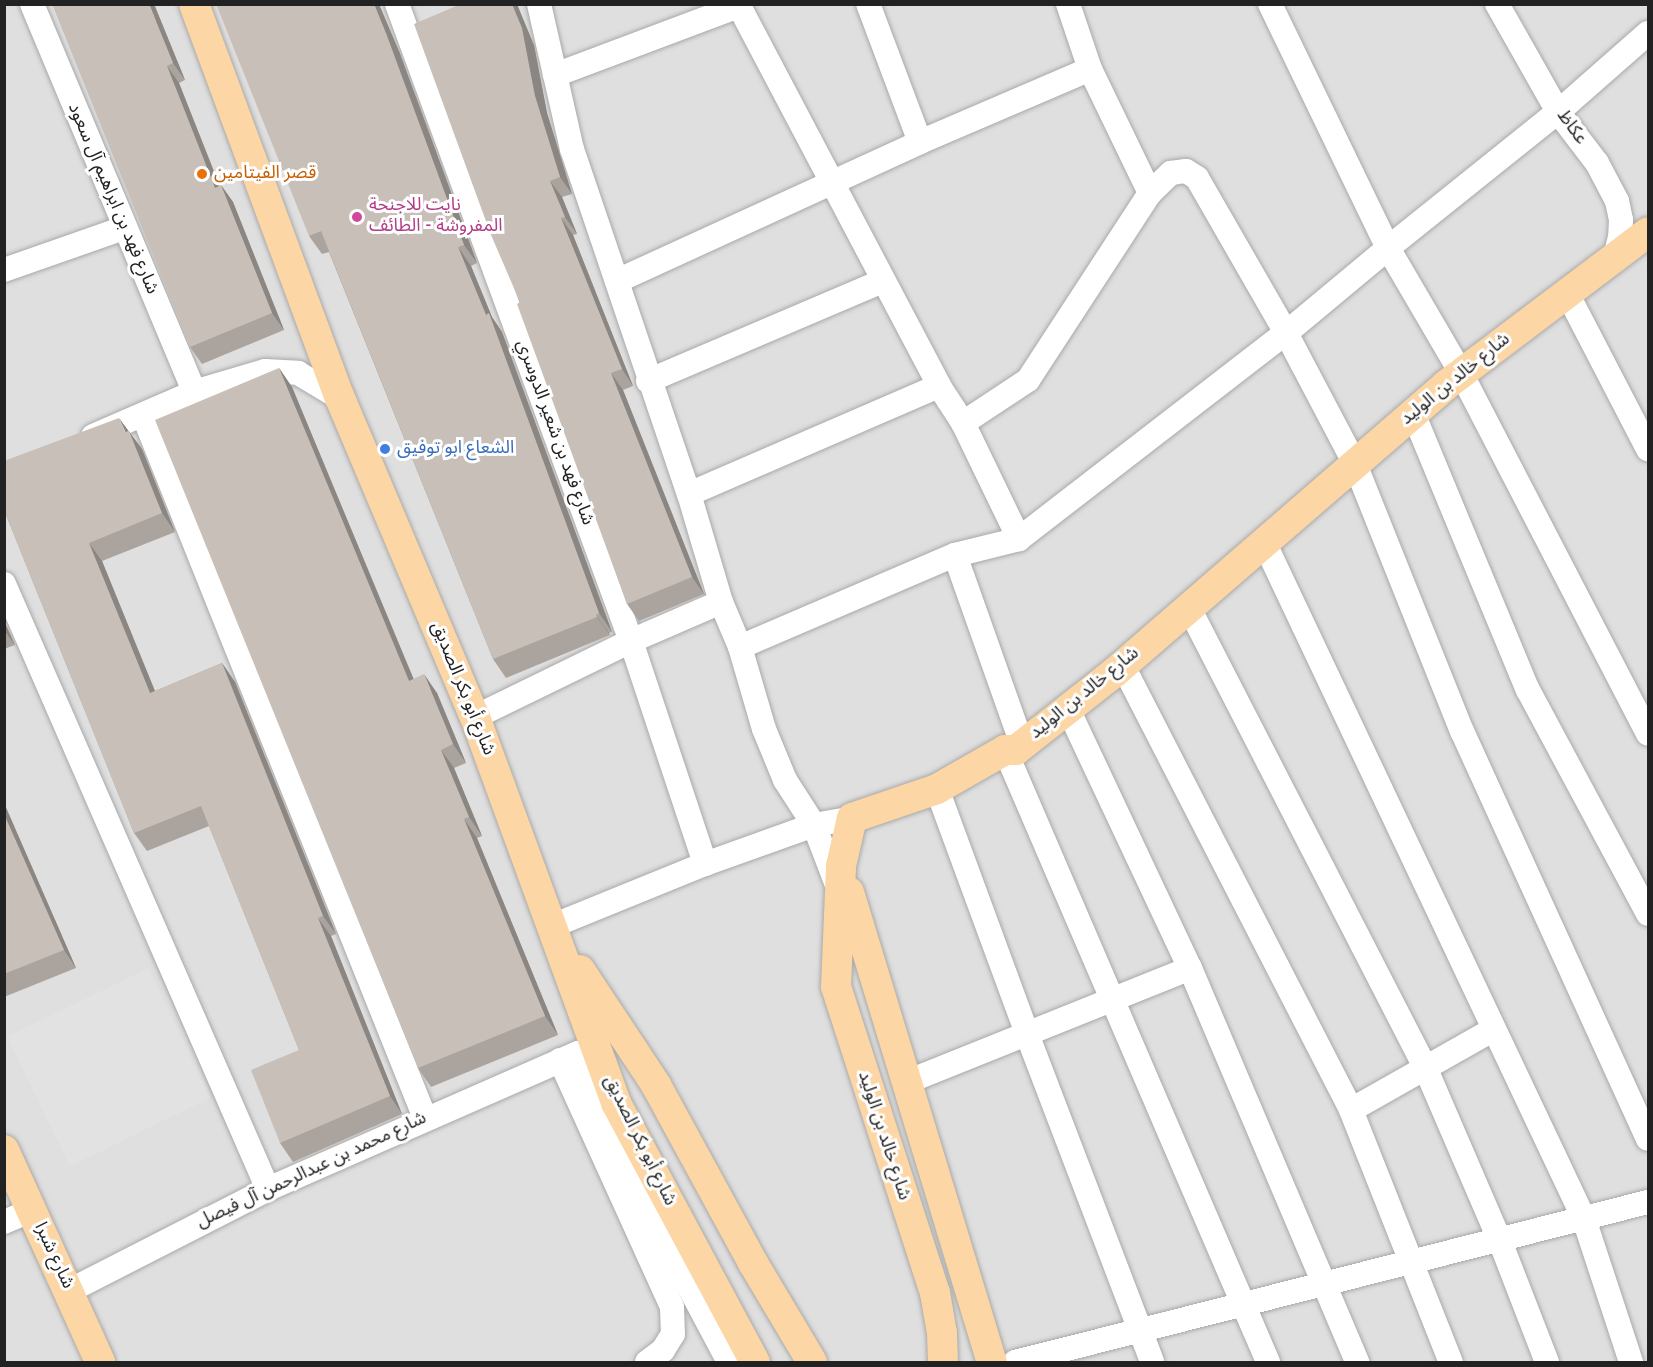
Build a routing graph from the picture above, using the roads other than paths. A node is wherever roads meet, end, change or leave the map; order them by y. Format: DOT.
graph roads {
  1 [pos="32,4"];
  2 [pos="194,4"];
  3 [pos="397,4"];
  4 [pos="539,4"];
  5 [pos="868,4"];
  6 [pos="1068,4"];
  7 [pos="1270,4"];
  8 [pos="1497,4"];
  9 [pos="739,5"];
  10 [pos="1648,33"];
  11 [pos="1090,69"];
  12 [pos="555,75"];
  13 [pos="1558,112"];
  14 [pos="920,142"];
  15 [pos="832,183"];
  16 [pos="1150,193"];
  17 [pos="124,228"];
  18 [pos="1648,232"];
  19 [pos="1388,248"];
  20 [pos="1615,257"];
  21 [pos="4,270"];
  22 [pos="617,281"];
  23 [pos="883,281"];
  24 [pos="1568,293"];
  25 [pos="1286,333"];
  26 [pos="1461,373"];
  27 [pos="648,381"];
  28 [pos="939,386"];
  29 [pos="194,392"];
  30 [pos="340,398"];
  31 [pos="1413,413"];
  32 [pos="144,417"];
  33 [pos="963,423"];
  34 [pos="69,446"];
  35 [pos="1648,449"];
  36 [pos="1354,464"];
  37 [pos="688,494"];
  38 [pos="1019,539"];
  39 [pos="1264,542"];
  40 [pos="955,555"];
  41 [pos="4,584"];
  42 [pos="721,602"];
  43 [pos="1190,608"];
  44 [pos="631,641"];
  45 [pos="740,647"];
  46 [pos="1122,666"];
  47 [pos="1068,709"];
  48 [pos="475,717"];
  49 [pos="1648,733"];
  50 [pos="1014,747"];
  51 [pos="937,789"];
  52 [pos="852,818"];
  53 [pos="814,825"];
  54 [pos="705,864"];
  55 [pos="841,879"];
  56 [pos="1648,914"];
  57 [pos="552,926"];
  58 [pos="1190,968"];
  59 [pos="1112,999"];
  60 [pos="1494,1029"];
  61 [pos="1027,1034"];
  62 [pos="560,1060"];
  63 [pos="1425,1067"];
  64 [pos="907,1082"];
  65 [pos="1351,1110"];
  66 [pos="425,1118"];
  67 [pos="1648,1139"];
  68 [pos="4,1150"];
  69 [pos="268,1189"];
  70 [pos="1648,1202"];
  71 [pos="32,1210"];
  72 [pos="1584,1219"];
  73 [pos="4,1222"];
  74 [pos="1500,1241"];
  75 [pos="1411,1263"];
  76 [pos="1324,1285"];
  77 [pos="69,1291"];
  78 [pos="1244,1306"];
  79 [pos="1141,1332"];
  80 [pos="100,1362"];
  81 [pos="647,1362"];
  82 [pos="729,1362"];
  83 [pos="755,1362"];
  84 [pos="812,1362"];
  85 [pos="943,1362"];
  86 [pos="992,1362"];
  87 [pos="1015,1362"];
  88 [pos="1152,1362"];
  89 [pos="1268,1362"];
  90 [pos="1357,1362"];
  91 [pos="1451,1362"];
  92 [pos="1547,1362"];
  93 [pos="1631,1362"];
  1 -- 17 [label="street, شارع فهد بن ابراهيم آل سعود"];
  2 -- 30 [label="main road, شارع أبو بكر الصديق"];
  3 -- 44 [label="street, شارع فهد بن شعير الدوسري"];
  4 -- 12 [label="street"];
  5 -- 14 [label="street"];
  6 -- 11 [label="street"];
  7 -- 19 [label="street"];
  8 -- 13 [label="street, عكاظ"];
  9 -- 12 [label="street"];
  9 -- 15 [label="street"];
  10 -- 13 [label="street"];
  11 -- 14 [label="street"];
  11 -- 16 [label="street"];
  12 -- 22 [label="street"];
  13 -- 19 [label="street"];
  13 -- 20 [label="street, عكاظ"];
  14 -- 15 [label="street"];
  15 -- 22 [label="street"];
  15 -- 23 [label="street"];
  16 -- 25 [label="street"];
  16 -- 33 [label="street"];
  17 -- 21 [label="street"];
  17 -- 29 [label="street, شارع فهد بن ابراهيم آل سعود"];
  18 -- 20 [label="main road, شارع خالد بن الوليد"];
  19 -- 25 [label="street"];
  19 -- 26 [label="street"];
  20 -- 24 [label="main road, شارع خالد بن الوليد"];
  22 -- 27 [label="street"];
  23 -- 27 [label="street"];
  23 -- 28 [label="street"];
  24 -- 26 [label="main road, شارع خالد بن الوليد"];
  24 -- 35 [label="street"];
  25 -- 36 [label="street"];
  25 -- 38 [label="street"];
  26 -- 31 [label="main road, شارع خالد بن الوليد"];
  26 -- 49 [label="street"];
  27 -- 37 [label="street"];
  28 -- 33 [label="street"];
  28 -- 37 [label="street"];
  29 -- 30 [label="street"];
  29 -- 32 [label="street"];
  30 -- 48 [label="main road, شارع أبو بكر الصديق"];
  31 -- 36 [label="main road, شارع خالد بن الوليد"];
  31 -- 56 [label="street"];
  32 -- 34 [label="street"];
  32 -- 66 [label="street"];
  33 -- 38 [label="street"];
  36 -- 39 [label="main road, شارع خالد بن الوليد"];
  36 -- 67 [label="street"];
  37 -- 42 [label="street"];
  38 -- 40 [label="street"];
  39 -- 43 [label="main road, شارع خالد بن الوليد"];
  39 -- 60 [label="street"];
  40 -- 45 [label="street"];
  40 -- 50 [label="street"];
  41 -- 69 [label="street"];
  42 -- 44 [label="street"];
  42 -- 45 [label="street"];
  43 -- 46 [label="main road, شارع خالد بن الوليد"];
  43 -- 63 [label="street"];
  44 -- 48 [label="street"];
  44 -- 54 [label="street, شارع فهد بن شعير الدوسري"];
  45 -- 53 [label="street"];
  46 -- 47 [label="main road, شارع خالد بن الوليد"];
  46 -- 65 [label="street"];
  47 -- 50 [label="main road, شارع خالد بن الوليد"];
  47 -- 58 [label="street"];
  48 -- 57 [label="main road, شارع أبو بكر الصديق"];
  50 -- 51 [label="main road, شارع خالد بن الوليد"];
  50 -- 59 [label="street"];
  51 -- 52 [label="main road, شارع خالد بن الوليد"];
  51 -- 61 [label="street"];
  52 -- 53 [label="street"];
  52 -- 55 [label="main road, شارع خالد بن الوليد"];
  53 -- 54 [label="street"];
  53 -- 55 [label="street"];
  54 -- 57 [label="street"];
  55 -- 64 [label="main road"];
  55 -- 85 [label="main road, شارع خالد بن الوليد"];
  57 -- 83 [label="main road, شارع أبو بكر الصديق"];
  57 -- 84 [label="main road"];
  58 -- 59 [label="street"];
  58 -- 76 [label="street"];
  59 -- 61 [label="street"];
  59 -- 78 [label="street"];
  60 -- 63 [label="street"];
  60 -- 72 [label="street"];
  61 -- 64 [label="street"];
  61 -- 79 [label="street"];
  62 -- 66 [label="street, شارع محمد بن عبدالرحمن آل فيصل"];
  62 -- 81 [label="street"];
  62 -- 82 [label="street"];
  63 -- 65 [label="street"];
  63 -- 74 [label="street"];
  64 -- 86 [label="main road"];
  65 -- 75 [label="street"];
  66 -- 69 [label="street, شارع محمد بن عبدالرحمن آل فيصل"];
  68 -- 71 [label="main road, شارع شبرا"];
  69 -- 77 [label="street, شارع محمد بن عبدالرحمن آل فيصل"];
  70 -- 72 [label="street"];
  71 -- 73 [label="street"];
  71 -- 77 [label="main road, شارع شبرا"];
  72 -- 74 [label="street"];
  72 -- 93 [label="street"];
  74 -- 75 [label="street"];
  74 -- 92 [label="street"];
  75 -- 76 [label="street"];
  75 -- 91 [label="street"];
  76 -- 78 [label="street"];
  76 -- 90 [label="street"];
  77 -- 80 [label="main road, شارع شبرا"];
  78 -- 79 [label="street"];
  78 -- 89 [label="street"];
  79 -- 87 [label="street"];
  79 -- 88 [label="street"];
}
